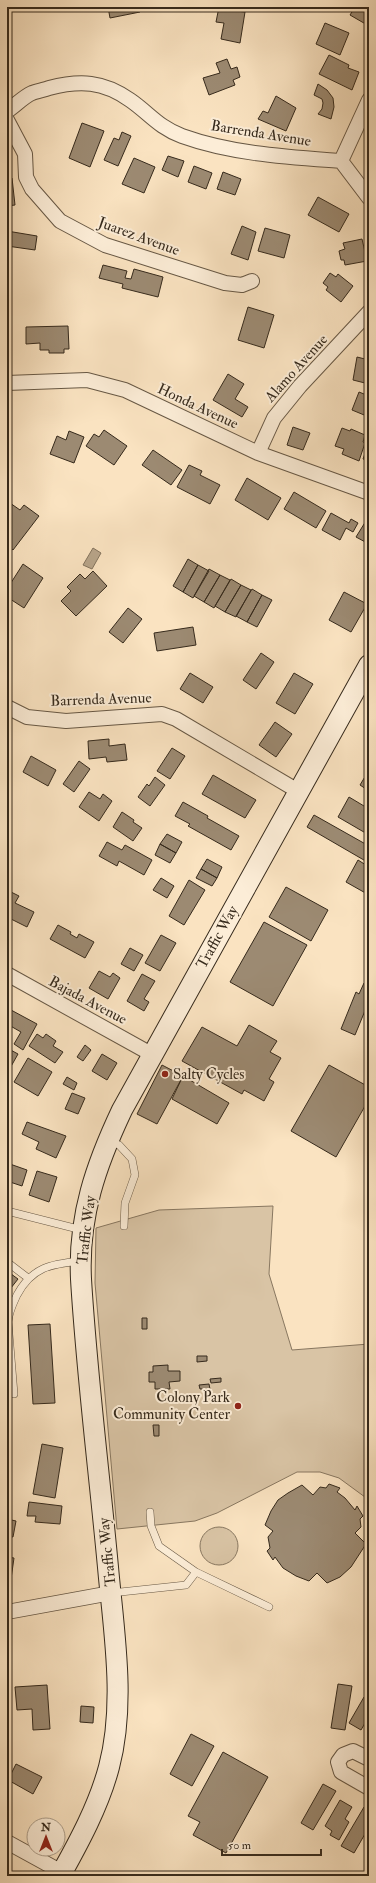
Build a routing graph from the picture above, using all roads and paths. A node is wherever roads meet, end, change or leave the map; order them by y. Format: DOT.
graph roads {
  1 [pos="369,100"];
  2 [pos="7,111"];
  3 [pos="7,120"];
  4 [pos="341,161"];
  5 [pos="369,198"];
  6 [pos="252,281"];
  7 [pos="369,312"];
  8 [pos="7,383"];
  9 [pos="258,453"];
  10 [pos="369,494"];
  11 [pos="369,665"];
  12 [pos="7,708"];
  13 [pos="298,791"];
  14 [pos="7,974"];
  15 [pos="153,1055"];
  16 [pos="108,1140"];
  17 [pos="7,1211"];
  18 [pos="124,1226"];
  19 [pos="82,1230"];
  20 [pos="81,1261"];
  21 [pos="7,1262"];
  22 [pos="28,1278"];
  23 [pos="10,1381"];
  24 [pos="14,1394"];
  25 [pos="150,1512"];
  26 [pos="196,1572"];
  27 [pos="111,1593"];
  28 [pos="269,1607"];
  29 [pos="7,1612"];
  30 [pos="369,1759"];
  31 [pos="369,1788"];
  32 [pos="7,1842"];
  33 [pos="64,1875"];
  1 -- 4 [label="street"];
  2 -- 4 [label="street, Barrenda Avenue"];
  3 -- 6 [label="street, Juarez Avenue"];
  4 -- 5 [label="street"];
  7 -- 9 [label="street, Alamo Avenue"];
  8 -- 9 [label="street, Honda Avenue"];
  9 -- 10 [label="street, Honda Avenue"];
  11 -- 13 [label="street, Traffic Way"];
  12 -- 13 [label="street, Barrenda Avenue"];
  13 -- 15 [label="street, Traffic Way"];
  14 -- 15 [label="street, Bajada Avenue"];
  15 -- 16 [label="street, Traffic Way"];
  16 -- 18 [label="lane"];
  16 -- 19 [label="street, Traffic Way"];
  17 -- 19 [label="lane"];
  19 -- 20 [label="street, Traffic Way"];
  20 -- 22 [label="lane"];
  20 -- 27 [label="street, Traffic Way"];
  21 -- 22 [label="lane"];
  22 -- 23 [label="lane"];
  23 -- 24 [label="lane"];
  25 -- 26 [label="lane"];
  26 -- 27 [label="lane"];
  26 -- 28 [label="lane"];
  27 -- 29 [label="street"];
  27 -- 33 [label="street, Traffic Way"];
  30 -- 31 [label="street"];
  32 -- 33 [label="street"];
}
